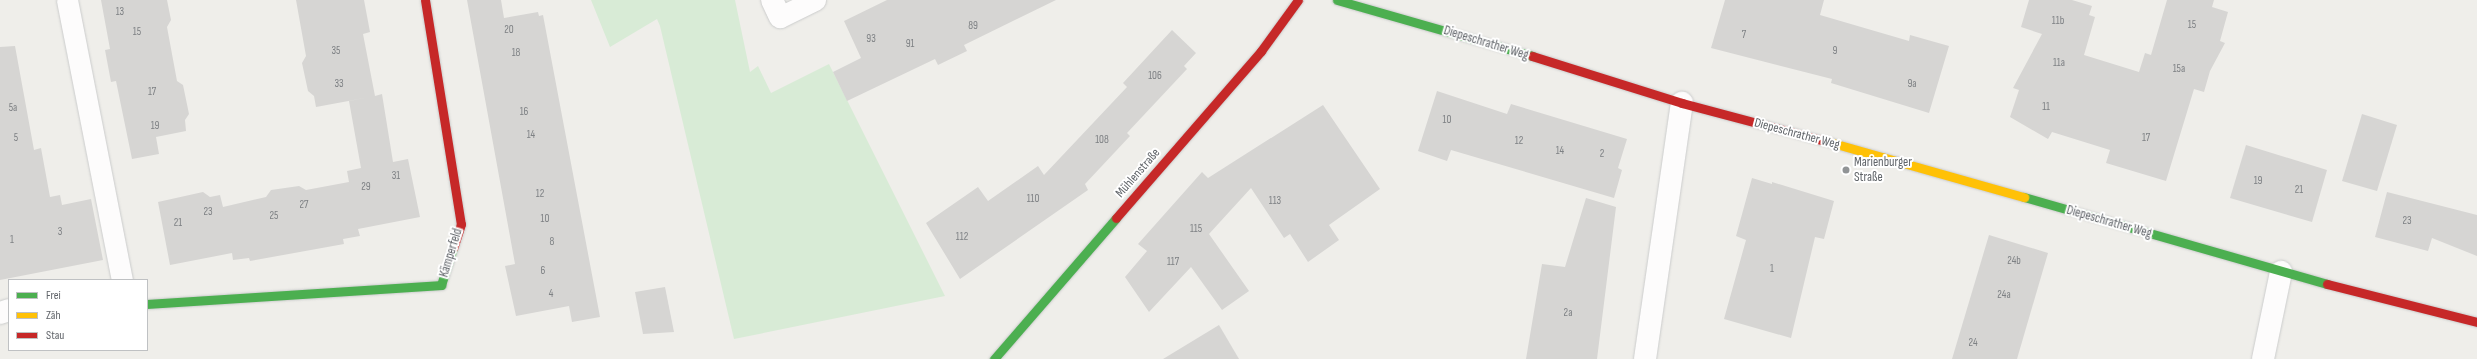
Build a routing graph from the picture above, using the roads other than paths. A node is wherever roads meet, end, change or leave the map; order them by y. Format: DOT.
graph roads {
  1 [pos="67,0"];
  2 [pos="425,0"];
  3 [pos="815,0"];
  4 [pos="1298,0"];
  5 [pos="1345,1"];
  6 [pos="776,9"];
  7 [pos="1682,103"];
  8 [pos="2281,272"];
  9 [pos="122,279"];
  10 [pos="148,304"];
  11 [pos="2477,322"];
  12 [pos="994,359"];
  13 [pos="1645,359"];
  14 [pos="2263,359"];
  1 -- 9 [label="lane"];
  2 -- 10 [label="street, Kämperfeld"];
  3 -- 6 [label="lane"];
  4 -- 12 [label="street, Mühlenstraße"];
  5 -- 7 [label="street, Diepeschrather Weg"];
  7 -- 8 [label="street, Diepeschrather Weg"];
  7 -- 13 [label="street"];
  8 -- 11 [label="street, Diepeschrather Weg"];
  8 -- 14 [label="street"];
}
